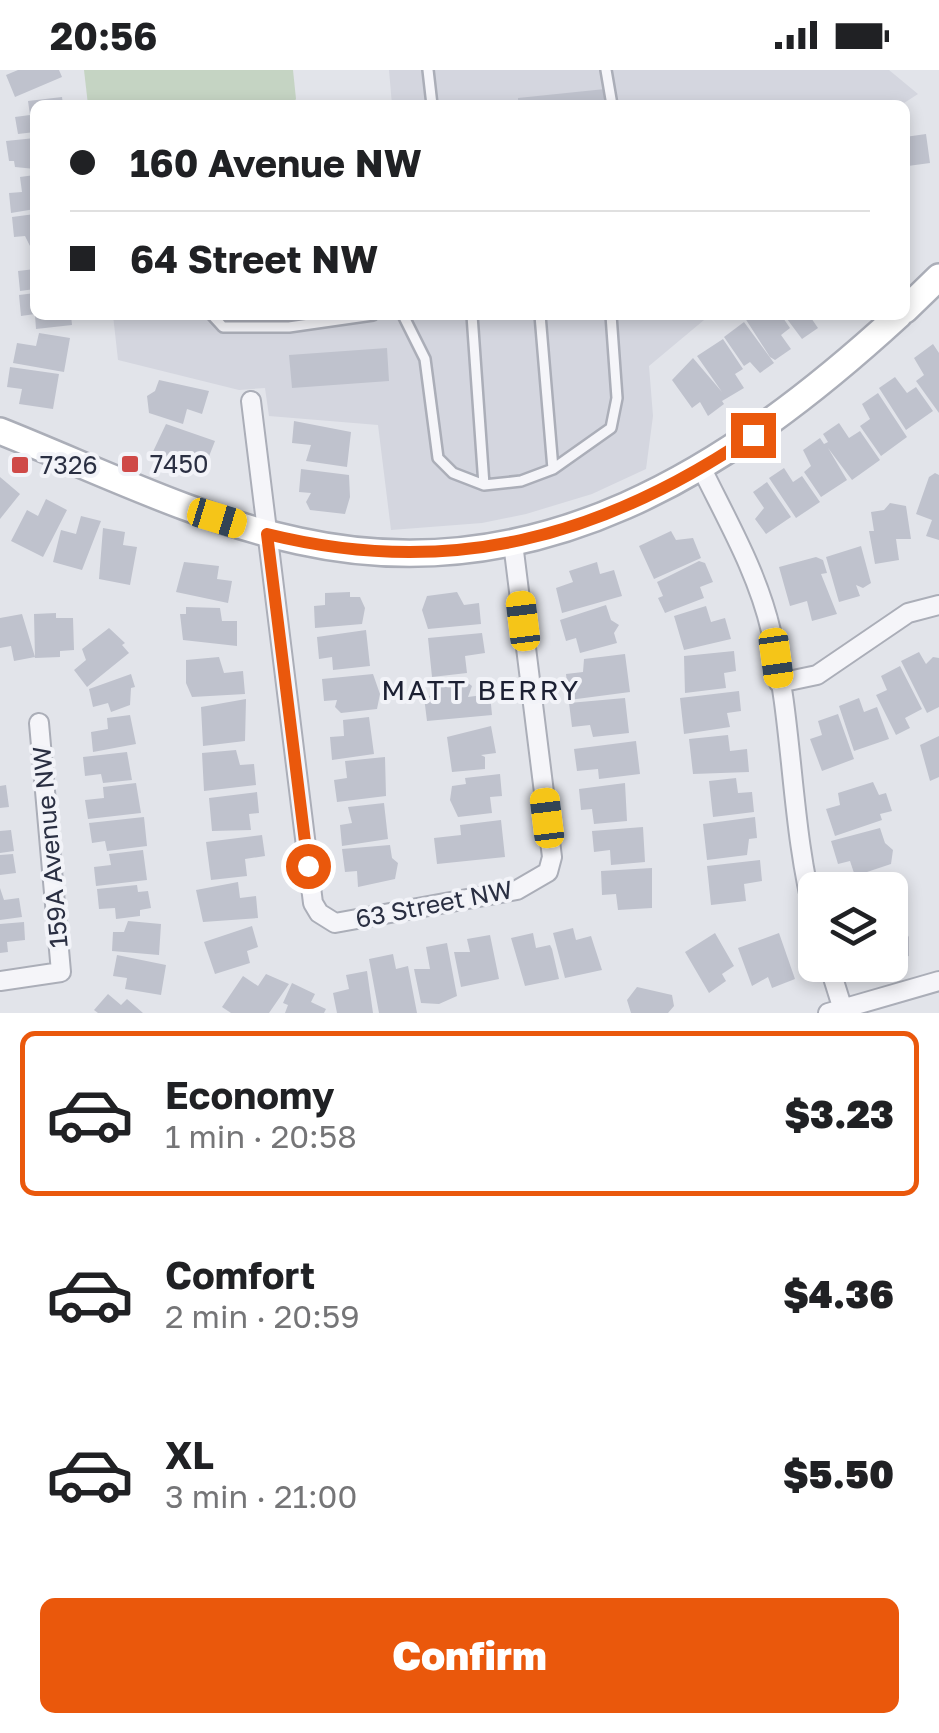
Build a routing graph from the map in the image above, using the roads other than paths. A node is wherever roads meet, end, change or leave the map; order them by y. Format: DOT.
graph roads {
  1 [pos="428,70"];
  2 [pos="606,70"];
  3 [pos="431,100"];
  4 [pos="611,100"];
  5 [pos="939,277"];
  6 [pos="910,305"];
  7 [pos="217,320"];
  8 [pos="326,320"];
  9 [pos="405,320"];
  10 [pos="472,320"];
  11 [pos="540,320"];
  12 [pos="611,320"];
  13 [pos="893,320"];
  14 [pos="251,401"];
  15 [pos="0,431"];
  16 [pos="702,469"];
  17 [pos="553,470"];
  18 [pos="484,484"];
  19 [pos="267,534"];
  20 [pos="513,543"];
  21 [pos="938,605"];
  22 [pos="779,683"];
  23 [pos="38,723"];
  24 [pos="804,872"];
  25 [pos="939,981"];
  26 [pos="0,982"];
  27 [pos="832,982"];
  28 [pos="838,1011"];
  1 -- 3 [label="lane"];
  2 -- 4 [label="lane"];
  5 -- 6 [label="street"];
  7 -- 8 [label="lane"];
  9 -- 18 [label="lane"];
  10 -- 18 [label="lane"];
  11 -- 17 [label="lane"];
  12 -- 17 [label="lane"];
  13 -- 16 [label="street"];
  14 -- 19 [label="street"];
  15 -- 19 [label="street"];
  16 -- 20 [label="street"];
  16 -- 22 [label="street"];
  17 -- 18 [label="lane"];
  19 -- 20 [label="street"];
  19 -- 20 [label="street, 63 Street NW"];
  21 -- 22 [label="street"];
  22 -- 24 [label="street"];
  23 -- 26 [label="street, 159A Avenue NW"];
  25 -- 28 [label="street"];
  27 -- 28 [label="street"];
}
